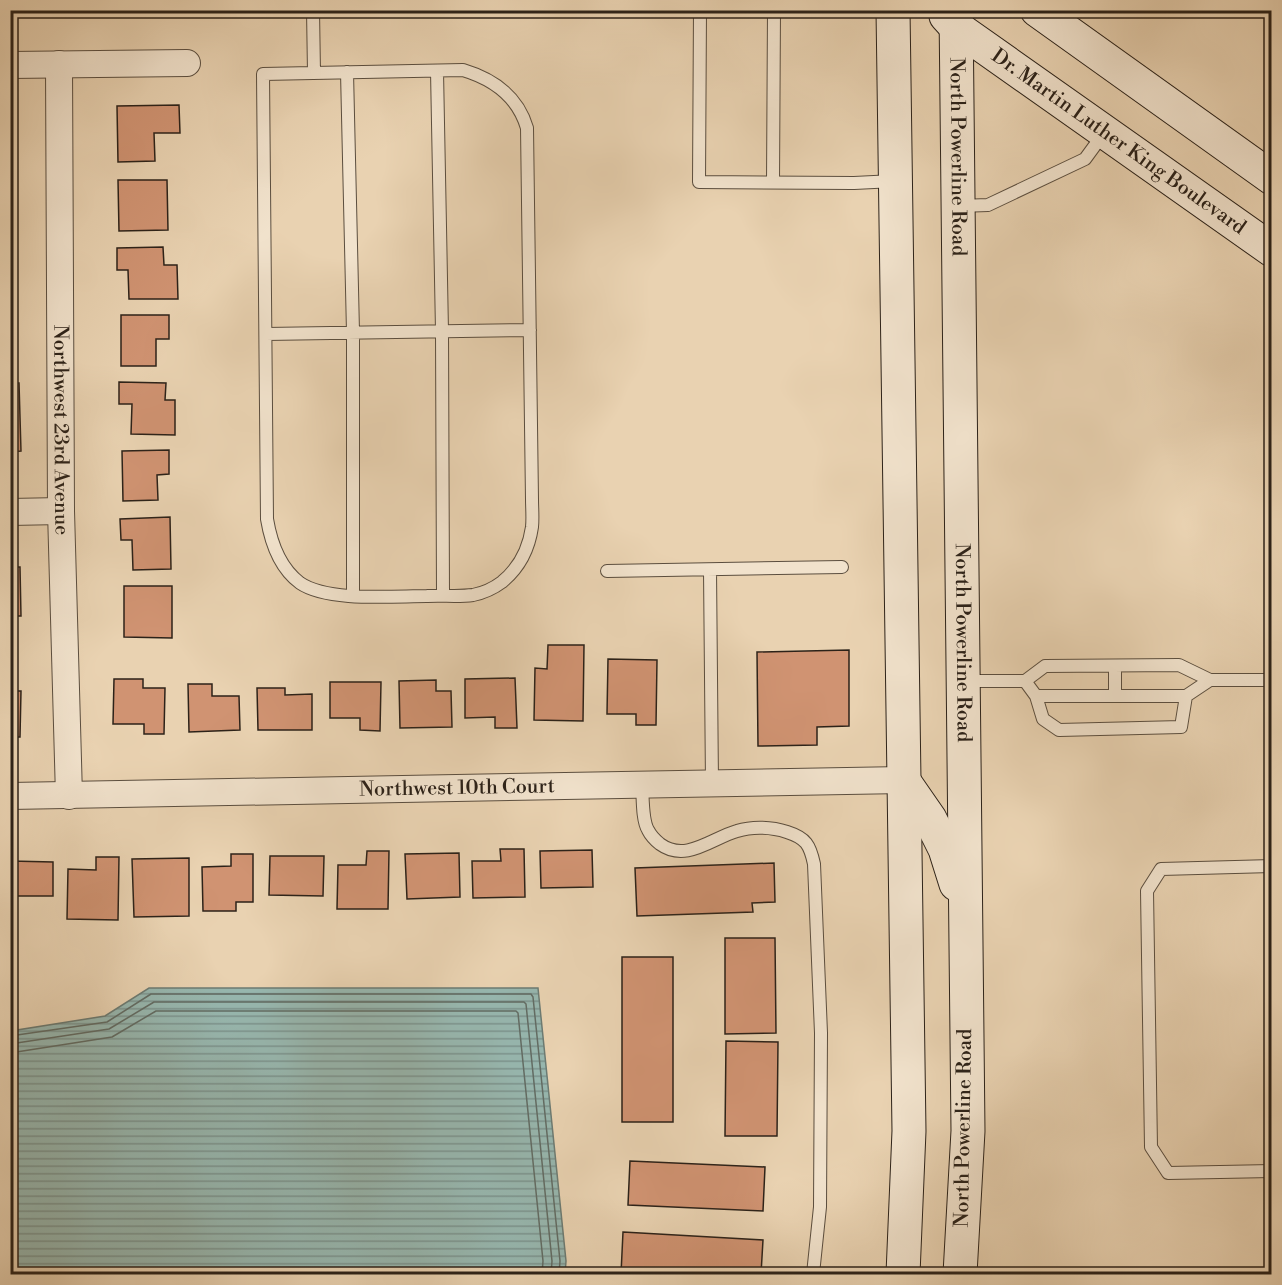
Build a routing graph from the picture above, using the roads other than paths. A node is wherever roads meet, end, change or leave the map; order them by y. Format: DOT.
graph roads {
  1 [pos="313,10"];
  2 [pos="700,10"];
  3 [pos="774,10"];
  4 [pos="893,10"];
  5 [pos="1037,10"];
  6 [pos="951,16"];
  7 [pos="187,63"];
  8 [pos="60,64"];
  9 [pos="10,65"];
  10 [pos="437,71"];
  11 [pos="314,72"];
  12 [pos="347,72"];
  13 [pos="1105,132"];
  14 [pos="1272,178"];
  15 [pos="895,181"];
  16 [pos="773,182"];
  17 [pos="958,206"];
  18 [pos="1272,250"];
  19 [pos="530,330"];
  20 [pos="442,331"];
  21 [pos="353,332"];
  22 [pos="266,334"];
  23 [pos="61,511"];
  24 [pos="10,512"];
  25 [pos="842,567"];
  26 [pos="710,570"];
  27 [pos="607,571"];
  28 [pos="443,595"];
  29 [pos="353,596"];
  30 [pos="1115,666"];
  31 [pos="1210,680"];
  32 [pos="1272,680"];
  33 [pos="963,681"];
  34 [pos="1025,681"];
  35 [pos="1036,696"];
  36 [pos="1115,696"];
  37 [pos="1186,696"];
  38 [pos="903,780"];
  39 [pos="712,783"];
  40 [pos="642,785"];
  41 [pos="10,796"];
  42 [pos="69,796"];
  43 [pos="1272,866"];
  44 [pos="965,912"];
  45 [pos="1272,1171"];
  46 [pos="813,1275"];
  47 [pos="903,1275"];
  48 [pos="960,1275"];
  1 -- 11 [label="lane"];
  2 -- 16 [label="lane"];
  3 -- 16 [label="lane"];
  4 -- 15 [label="main road"];
  5 -- 14 [label="main road"];
  6 -- 13 [label="main road, Dr. Martin Luther King Boulevard"];
  6 -- 17 [label="main road, North Powerline Road"];
  7 -- 8 [label="street"];
  8 -- 9 [label="street"];
  8 -- 23 [label="street, Northwest 23rd Avenue"];
  10 -- 12 [label="lane"];
  10 -- 19 [label="lane"];
  10 -- 20 [label="lane"];
  11 -- 12 [label="lane"];
  11 -- 22 [label="lane"];
  12 -- 21 [label="lane"];
  13 -- 17 [label="lane"];
  13 -- 18 [label="main road, Dr. Martin Luther King Boulevard"];
  15 -- 16 [label="lane"];
  15 -- 38 [label="main road"];
  17 -- 33 [label="main road, North Powerline Road"];
  19 -- 20 [label="lane"];
  19 -- 28 [label="lane"];
  20 -- 21 [label="lane"];
  20 -- 28 [label="lane"];
  21 -- 22 [label="lane"];
  21 -- 29 [label="lane"];
  22 -- 29 [label="lane"];
  23 -- 24 [label="street"];
  23 -- 42 [label="street, Northwest 23rd Avenue"];
  25 -- 26 [label="lane"];
  26 -- 27 [label="lane"];
  26 -- 39 [label="lane"];
  28 -- 29 [label="lane"];
  30 -- 31 [label="lane"];
  30 -- 34 [label="lane"];
  30 -- 36 [label="lane"];
  31 -- 32 [label="lane"];
  31 -- 37 [label="lane"];
  33 -- 34 [label="lane"];
  33 -- 44 [label="main road, North Powerline Road"];
  34 -- 35 [label="lane"];
  35 -- 36 [label="lane"];
  35 -- 37 [label="lane"];
  36 -- 37 [label="lane"];
  38 -- 39 [label="street, Northwest 10th Court"];
  38 -- 44 [label="main road"];
  38 -- 47 [label="main road"];
  39 -- 40 [label="street, Northwest 10th Court"];
  40 -- 42 [label="street, Northwest 10th Court"];
  40 -- 46 [label="lane"];
  41 -- 42 [label="street, Northwest 10th Court"];
  43 -- 45 [label="lane"];
  44 -- 48 [label="main road, North Powerline Road"];
}
